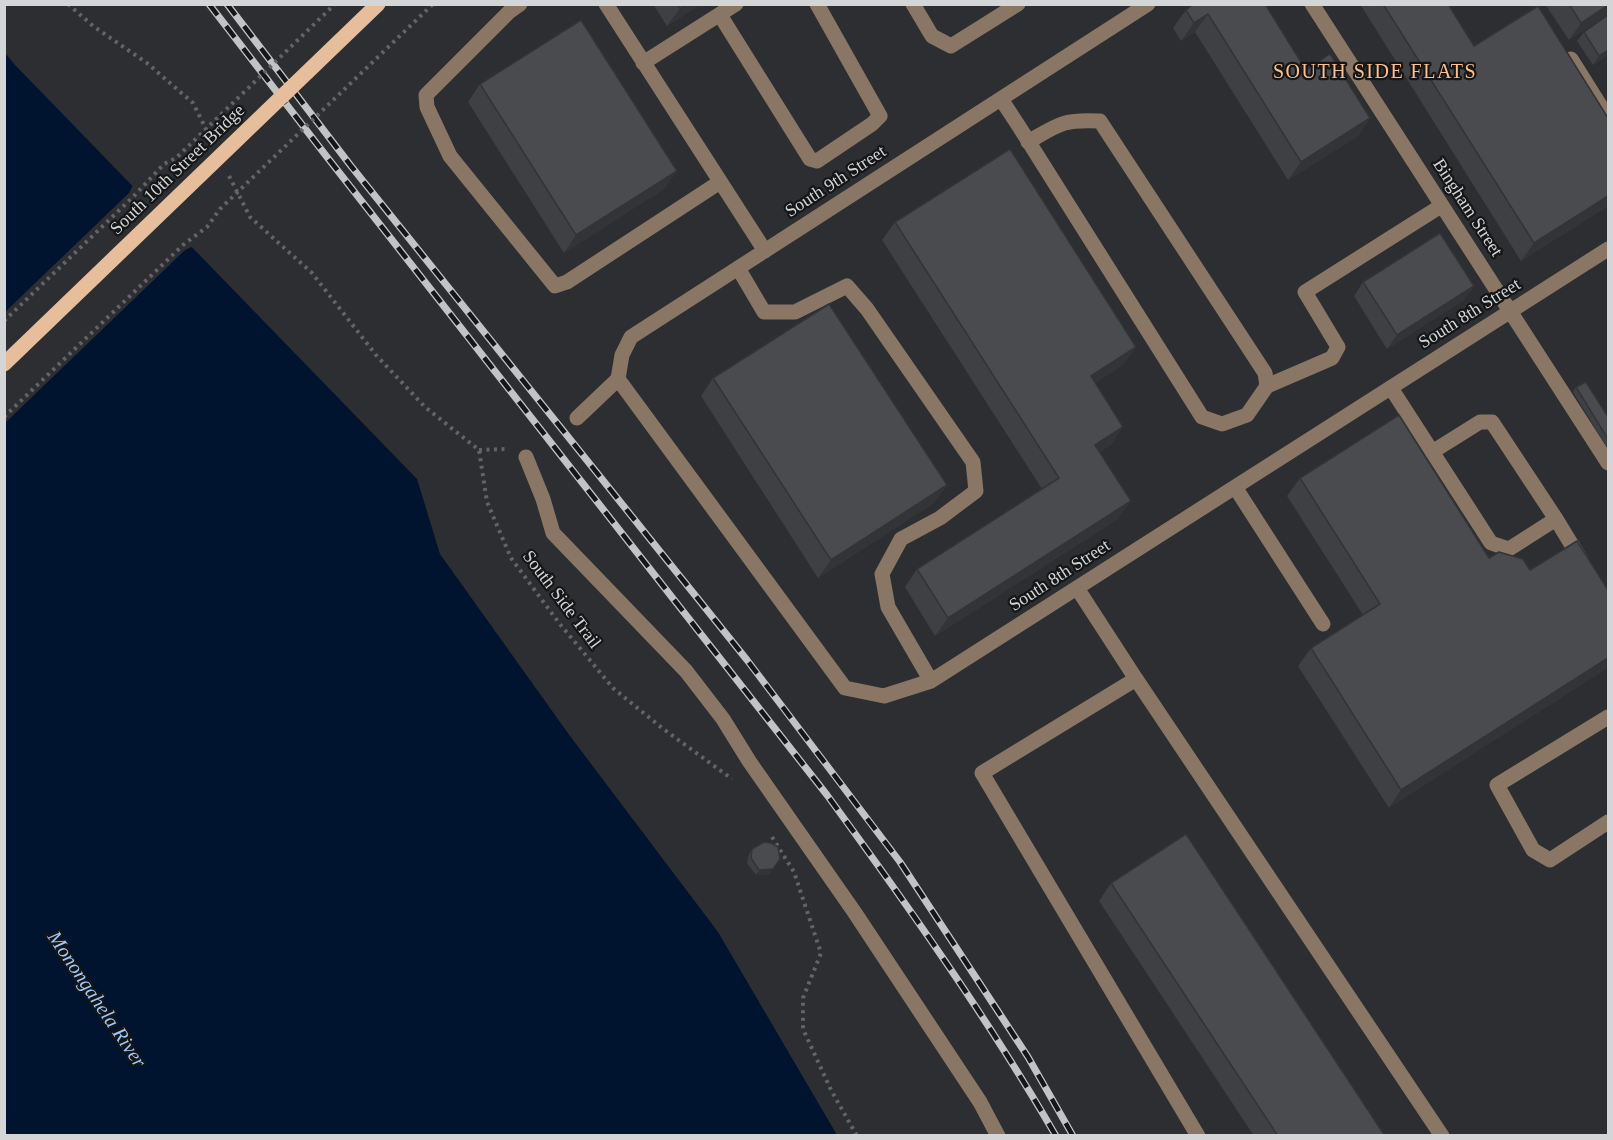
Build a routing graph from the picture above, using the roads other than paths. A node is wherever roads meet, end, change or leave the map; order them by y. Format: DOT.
graph roads {
  1 [pos="378,4"];
  2 [pos="520,4"];
  3 [pos="606,4"];
  4 [pos="736,4"];
  5 [pos="817,4"];
  6 [pos="913,4"];
  7 [pos="1018,4"];
  8 [pos="1312,4"];
  9 [pos="1145,5"];
  10 [pos="720,15"];
  11 [pos="1560,42"];
  12 [pos="644,63"];
  13 [pos="1001,99"];
  14 [pos="1608,117"];
  15 [pos="1028,142"];
  16 [pos="720,182"];
  17 [pos="1442,206"];
  18 [pos="1608,249"];
  19 [pos="765,251"];
  20 [pos="738,268"];
  21 [pos="1511,311"];
  22 [pos="4,364"];
  23 [pos="618,379"];
  24 [pos="1267,386"];
  25 [pos="1391,388"];
  26 [pos="577,418"];
  27 [pos="1432,452"];
  28 [pos="525,458"];
  29 [pos="1608,463"];
  30 [pos="1235,487"];
  31 [pos="1556,519"];
  32 [pos="1591,575"];
  33 [pos="1077,588"];
  34 [pos="1323,624"];
  35 [pos="1136,679"];
  36 [pos="932,681"];
  37 [pos="1608,717"];
  38 [pos="1608,822"];
  39 [pos="998,1136"];
  40 [pos="1198,1136"];
  41 [pos="1443,1136"];
  1 -- 22 [label="main road, South 10th Street Bridge, bridge"];
  2 -- 16 [label="street"];
  3 -- 12 [label="street"];
  4 -- 10 [label="street"];
  5 -- 10 [label="street"];
  6 -- 7 [label="street"];
  8 -- 17 [label="street, Bingham Street"];
  9 -- 13 [label="street, South 9th Street"];
  10 -- 12 [label="street"];
  11 -- 14 [label="street"];
  12 -- 16 [label="street"];
  13 -- 15 [label="street"];
  13 -- 19 [label="street, South 9th Street"];
  15 -- 24 [label="street"];
  15 -- 24 [label="street"];
  16 -- 19 [label="street"];
  17 -- 21 [label="street, Bingham Street"];
  17 -- 24 [label="street"];
  18 -- 21 [label="street, South 8th Street"];
  19 -- 20 [label="street, South 9th Street"];
  20 -- 23 [label="street, South 9th Street"];
  20 -- 36 [label="street"];
  21 -- 25 [label="street, South 8th Street"];
  21 -- 29 [label="street, Bingham Street"];
  23 -- 26 [label="street"];
  23 -- 36 [label="street, South 8th Street"];
  25 -- 27 [label="street"];
  25 -- 30 [label="street, South 8th Street"];
  27 -- 31 [label="street"];
  27 -- 31 [label="street"];
  28 -- 39 [label="street"];
  30 -- 33 [label="street, South 8th Street"];
  30 -- 34 [label="street"];
  31 -- 32 [label="street"];
  33 -- 35 [label="street"];
  33 -- 36 [label="street, South 8th Street"];
  35 -- 40 [label="street"];
  35 -- 41 [label="street"];
  37 -- 38 [label="street"];
}
